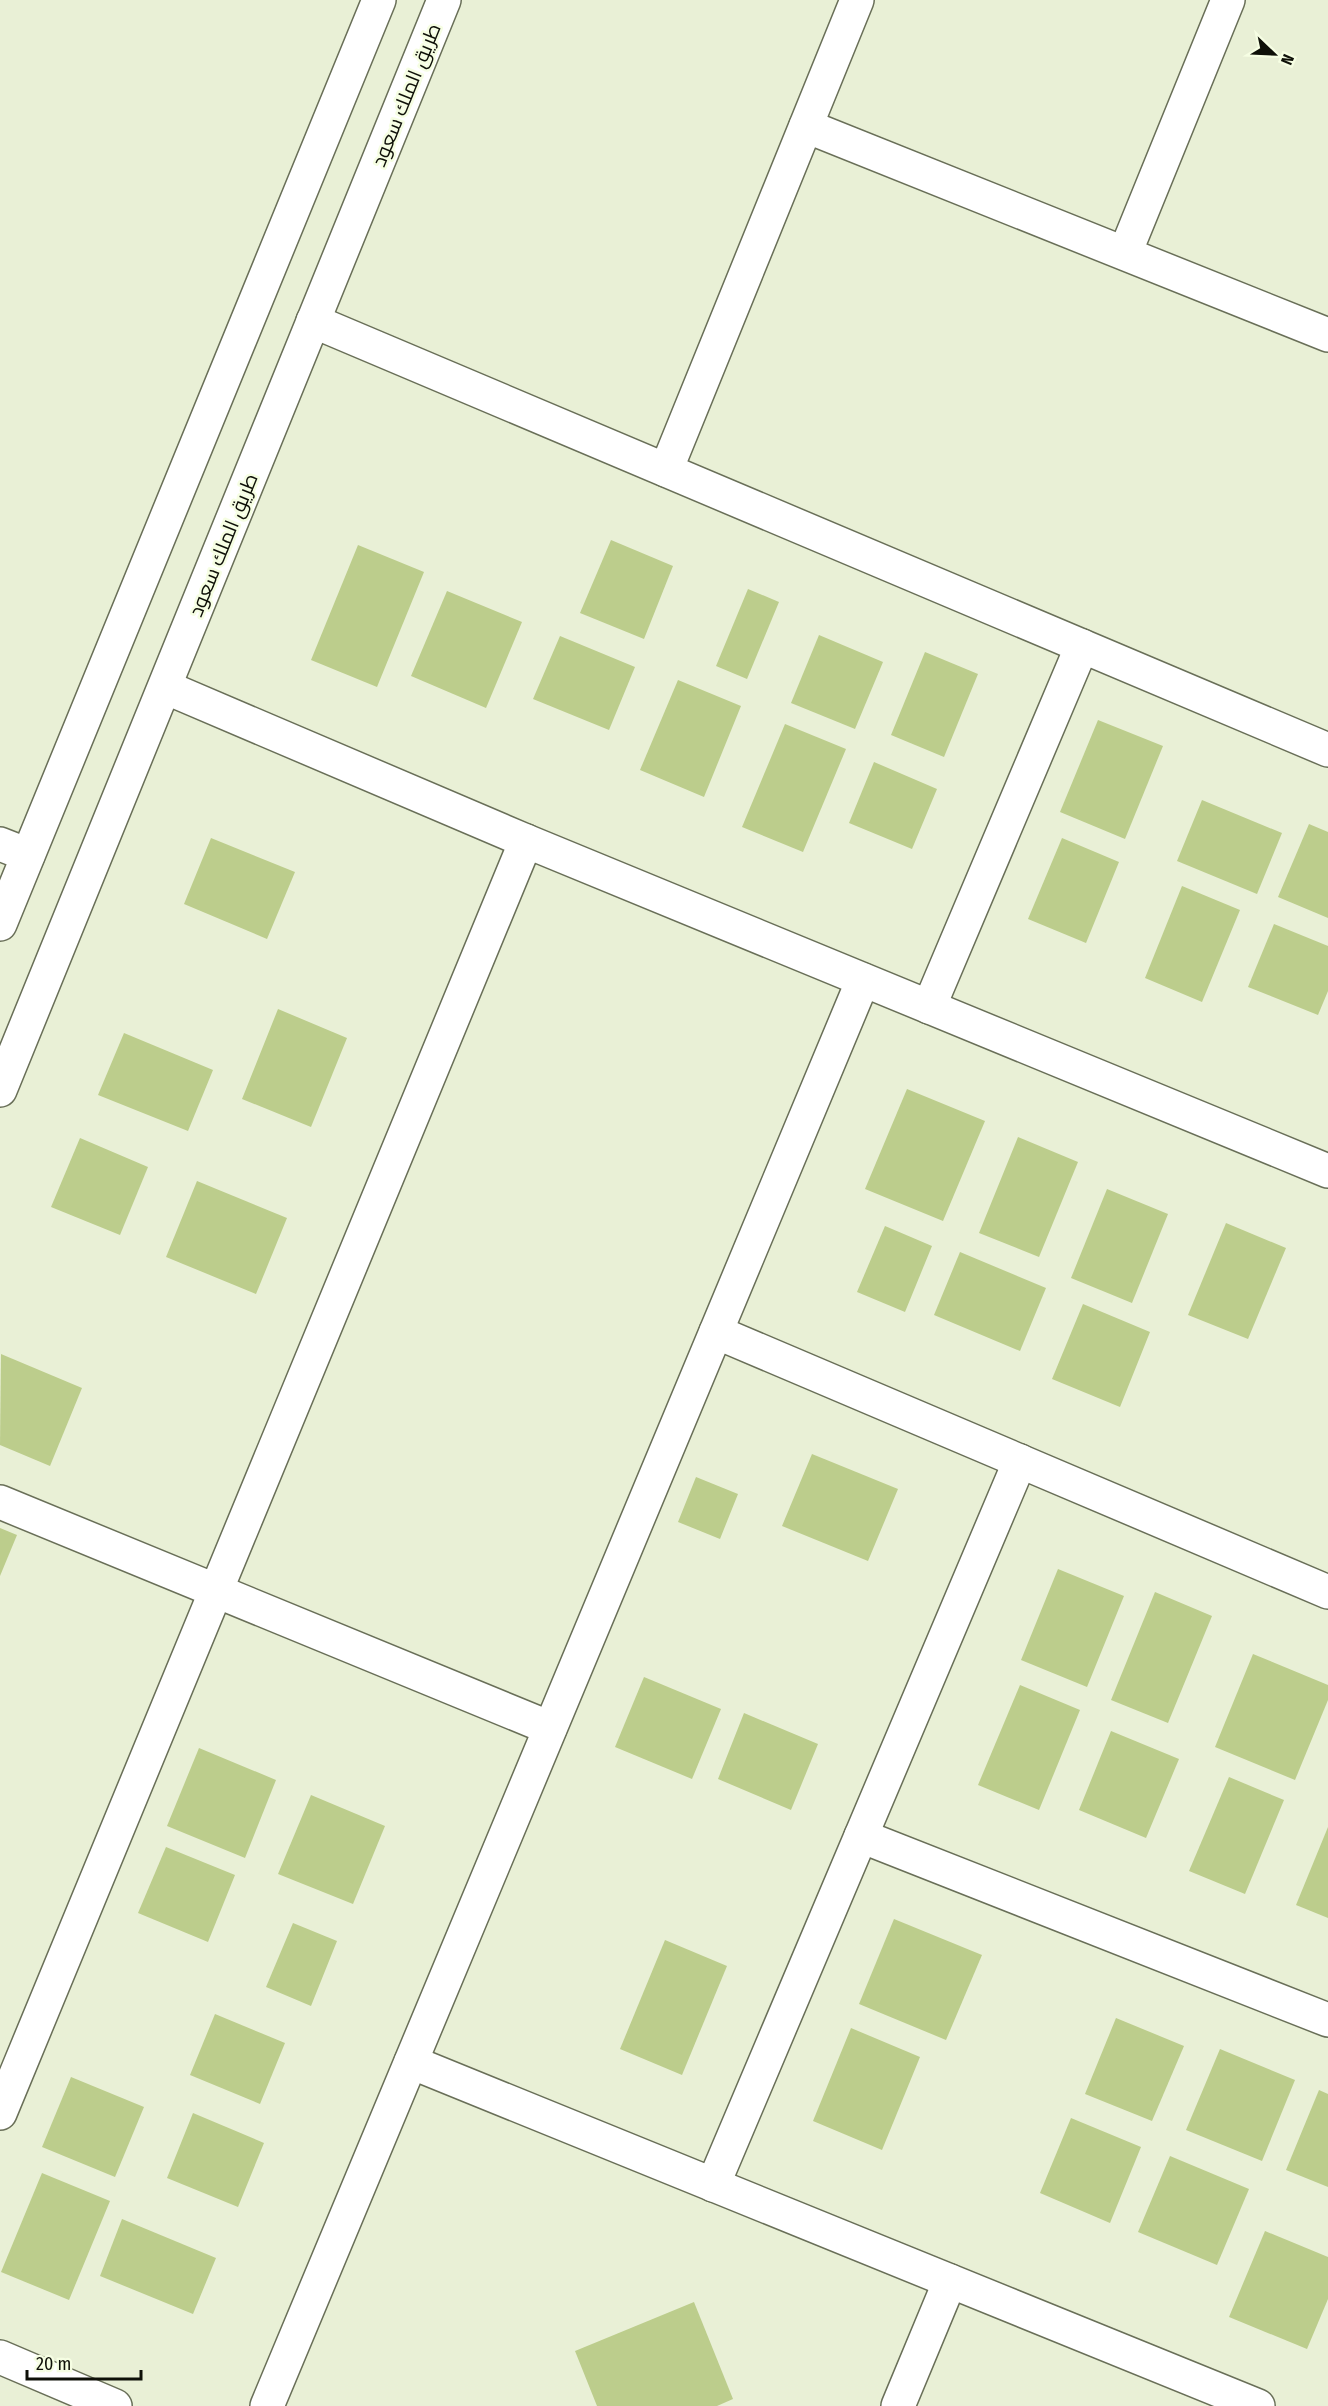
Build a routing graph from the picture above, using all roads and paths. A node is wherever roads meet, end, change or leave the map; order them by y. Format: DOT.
graph roads {
  1 [pos="378,0"];
  2 [pos="444,0"];
  3 [pos="857,0"];
  4 [pos="1228,0"];
  5 [pos="806,126"];
  6 [pos="1125,253"];
  7 [pos="313,321"];
  8 [pos="1328,335"];
  9 [pos="666,470"];
  10 [pos="1083,646"];
  11 [pos="165,687"];
  12 [pos="1328,750"];
  13 [pos="526,841"];
  14 [pos="14,849"];
  15 [pos="0,924"];
  16 [pos="863,980"];
  17 [pos="929,1007"];
  18 [pos="0,1090"];
  19 [pos="1328,1171"];
  20 [pos="716,1332"];
  21 [pos="1020,1461"];
  22 [pos="0,1502"];
  23 [pos="216,1591"];
  24 [pos="1328,1592"];
  25 [pos="550,1728"];
  26 [pos="861,1836"];
  27 [pos="1328,2020"];
  28 [pos="411,2062"];
  29 [pos="0,2113"];
  30 [pos="713,2184"];
  31 [pos="950,2281"];
  32 [pos="0,2357"];
  33 [pos="279,2402"];
  34 [pos="115,2406"];
  35 [pos="898,2406"];
  36 [pos="1258,2406"];
  1 -- 14 [label="street"];
  2 -- 7 [label="street, طريق الملك سعود"];
  3 -- 5 [label="street"];
  4 -- 6 [label="street"];
  5 -- 6 [label="street"];
  5 -- 9 [label="street"];
  6 -- 8 [label="street"];
  7 -- 9 [label="street"];
  7 -- 11 [label="street, طريق الملك سعود"];
  9 -- 10 [label="street"];
  10 -- 12 [label="street"];
  10 -- 17 [label="street"];
  11 -- 13 [label="street"];
  11 -- 18 [label="street, طريق الملك سعود"];
  13 -- 16 [label="street"];
  13 -- 23 [label="street"];
  14 -- 15 [label="street"];
  16 -- 17 [label="street"];
  16 -- 20 [label="street"];
  17 -- 19 [label="street"];
  20 -- 21 [label="street"];
  20 -- 25 [label="street"];
  21 -- 24 [label="street"];
  21 -- 26 [label="street"];
  22 -- 23 [label="street"];
  23 -- 25 [label="street"];
  23 -- 29 [label="street"];
  25 -- 28 [label="street"];
  26 -- 27 [label="street"];
  26 -- 30 [label="street"];
  28 -- 30 [label="street"];
  28 -- 33 [label="street"];
  30 -- 31 [label="street"];
  31 -- 35 [label="street"];
  31 -- 36 [label="street"];
  32 -- 34 [label="street"];
}
